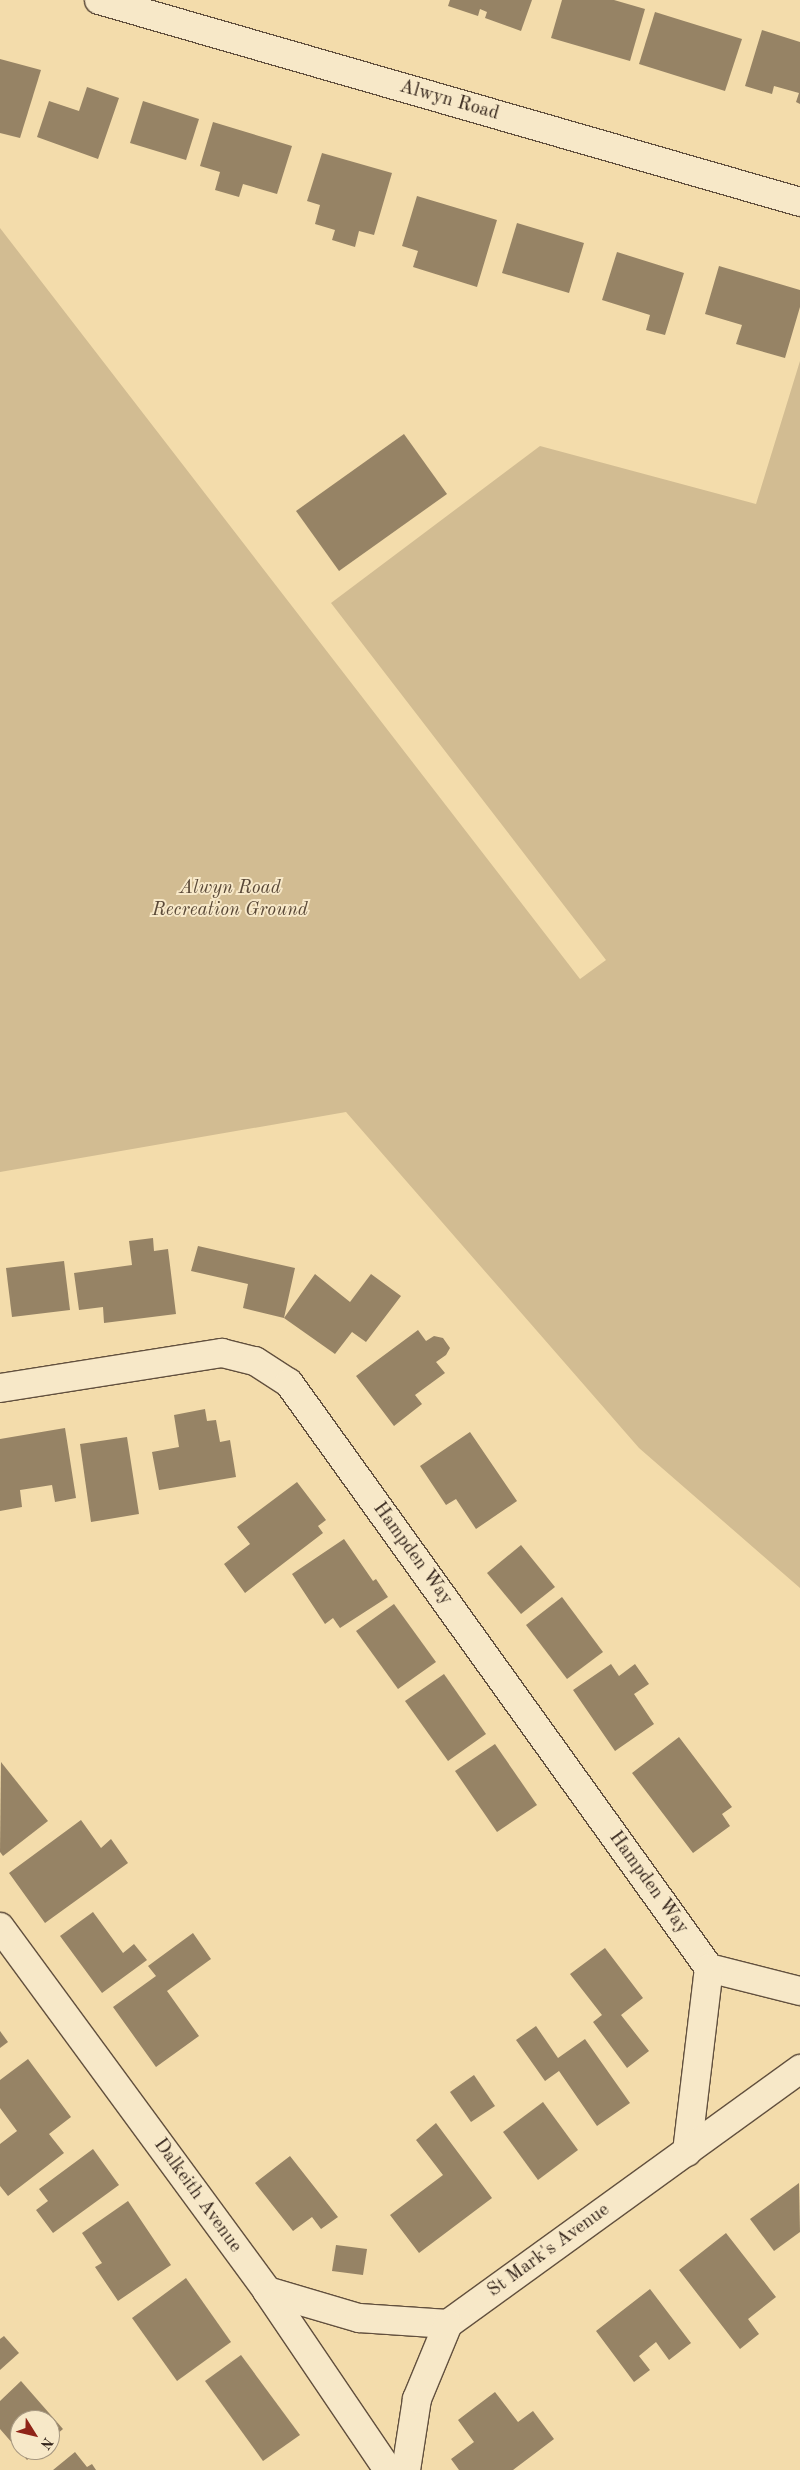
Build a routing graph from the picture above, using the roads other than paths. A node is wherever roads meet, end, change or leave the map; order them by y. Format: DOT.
graph roads {
  1 [pos="98,0"];
  2 [pos="800,202"];
  3 [pos="0,1388"];
  4 [pos="0,1926"];
  5 [pos="709,1968"];
  6 [pos="800,1991"];
  7 [pos="800,2069"];
  8 [pos="687,2152"];
  9 [pos="267,2291"];
  10 [pos="448,2324"];
  11 [pos="388,2470"];
  12 [pos="406,2470"];
  1 -- 2 [label="street, Alwyn Road"];
  3 -- 5 [label="street, Hampden Way"];
  4 -- 9 [label="street, Dalkeith Avenue"];
  5 -- 6 [label="street"];
  5 -- 8 [label="street"];
  7 -- 8 [label="street, St Mark's Avenue"];
  8 -- 10 [label="street, St Mark's Avenue"];
  9 -- 10 [label="street"];
  9 -- 11 [label="street, Dalkeith Avenue"];
  10 -- 12 [label="street"];
}
